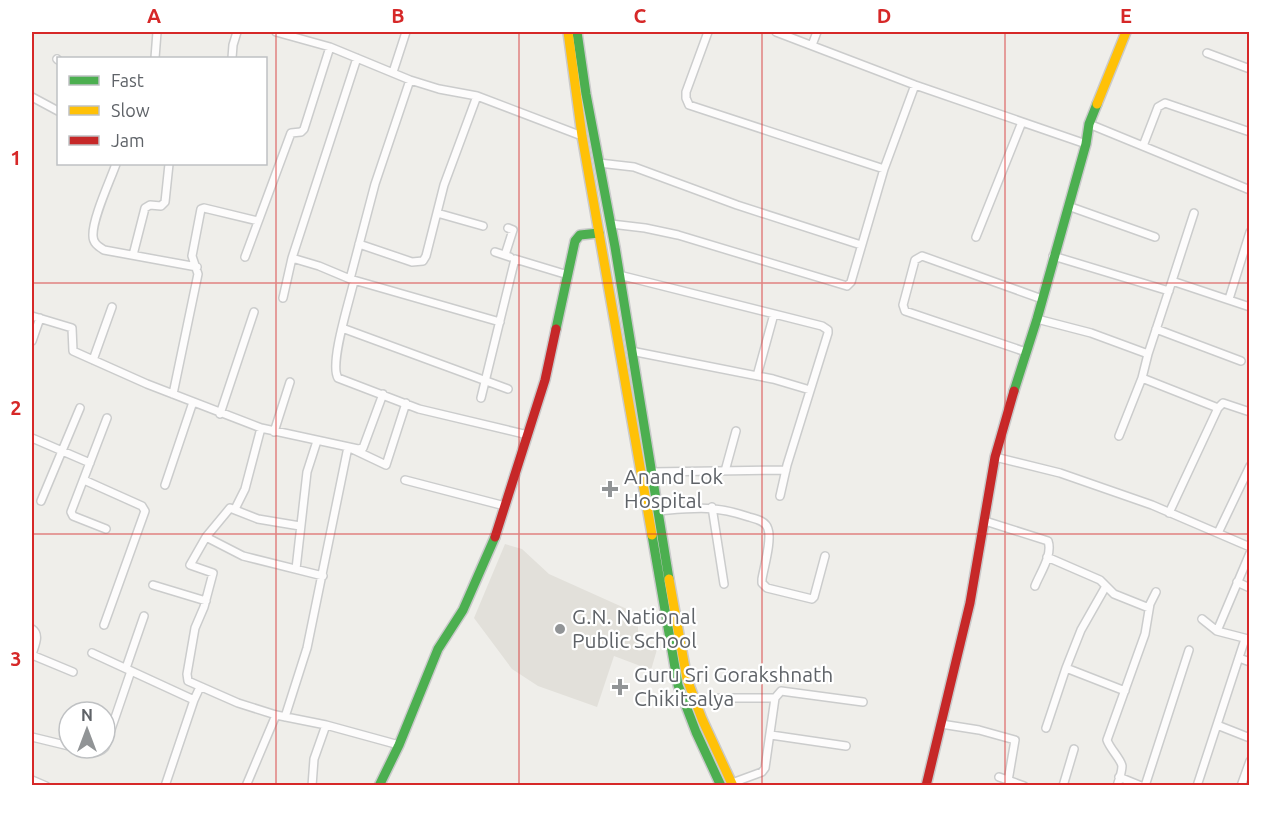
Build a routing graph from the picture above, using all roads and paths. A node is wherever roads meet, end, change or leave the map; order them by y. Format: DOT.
graph roads {
  1 [pos="157,32"];
  2 [pos="237,32"];
  3 [pos="276,32"];
  4 [pos="406,32"];
  5 [pos="558,32"];
  6 [pos="571,32"];
  7 [pos="708,32"];
  8 [pos="776,32"];
  9 [pos="818,32"];
  10 [pos="1126,32"];
  11 [pos="812,45"];
  12 [pos="330,47"];
  13 [pos="1207,53"];
  14 [pos="155,57"];
  15 [pos="232,57"];
  16 [pos="357,58"];
  17 [pos="1250,69"];
  18 [pos="393,72"];
  19 [pos="410,80"];
  20 [pos="915,85"];
  21 [pos="477,96"];
  22 [pos="32,97"];
  23 [pos="57,110"];
  24 [pos="1022,122"];
  25 [pos="1089,124"];
  26 [pos="1250,132"];
  27 [pos="582,136"];
  28 [pos="1086,144"];
  29 [pos="1143,146"];
  30 [pos="599,163"];
  31 [pos="116,165"];
  32 [pos="169,165"];
  33 [pos="884,169"];
  34 [pos="1250,190"];
  35 [pos="1068,206"];
  36 [pos="437,213"];
  37 [pos="1194,213"];
  38 [pos="258,221"];
  39 [pos="610,224"];
  40 [pos="483,226"];
  41 [pos="508,228"];
  42 [pos="1250,232"];
  43 [pos="599,233"];
  44 [pos="976,237"];
  45 [pos="1155,237"];
  46 [pos="359,243"];
  47 [pos="861,245"];
  48 [pos="495,252"];
  49 [pos="133,255"];
  50 [pos="506,255"];
  51 [pos="1053,256"];
  52 [pos="245,257"];
  53 [pos="292,258"];
  54 [pos="515,259"];
  55 [pos="197,267"];
  56 [pos="568,275"];
  57 [pos="619,275"];
  58 [pos="352,280"];
  59 [pos="1172,281"];
  60 [pos="1169,291"];
  61 [pos="283,298"];
  62 [pos="1042,299"];
  63 [pos="1229,299"];
  64 [pos="112,307"];
  65 [pos="1250,307"];
  66 [pos="254,312"];
  67 [pos="774,314"];
  68 [pos="32,316"];
  69 [pos="40,318"];
  70 [pos="1037,319"];
  71 [pos="500,322"];
  72 [pos="342,328"];
  73 [pos="1156,329"];
  74 [pos="32,340"];
  75 [pos="631,351"];
  76 [pos="1026,352"];
  77 [pos="1148,354"];
  78 [pos="93,360"];
  79 [pos="1241,361"];
  80 [pos="757,376"];
  81 [pos="1142,378"];
  82 [pos="290,382"];
  83 [pos="485,382"];
  84 [pos="508,389"];
  85 [pos="810,390"];
  86 [pos="173,394"];
  87 [pos="382,394"];
  88 [pos="482,398"];
  89 [pos="193,402"];
  90 [pos="406,403"];
  91 [pos="80,408"];
  92 [pos="1218,408"];
  93 [pos="1250,412"];
  94 [pos="220,414"];
  95 [pos="107,418"];
  96 [pos="261,428"];
  97 [pos="736,431"];
  98 [pos="274,432"];
  99 [pos="528,435"];
  100 [pos="1119,436"];
  101 [pos="32,438"];
  102 [pos="317,441"];
  103 [pos="348,447"];
  104 [pos="62,451"];
  105 [pos="995,457"];
  106 [pos="90,463"];
  107 [pos="1250,466"];
  108 [pos="786,470"];
  109 [pos="725,471"];
  110 [pos="651,472"];
  111 [pos="84,480"];
  112 [pos="405,480"];
  113 [pos="165,485"];
  114 [pos="780,496"];
  115 [pos="41,501"];
  116 [pos="505,506"];
  117 [pos="712,507"];
  118 [pos="235,509"];
  119 [pos="658,511"];
  120 [pos="1169,513"];
  121 [pos="984,521"];
  122 [pos="300,526"];
  123 [pos="106,529"];
  124 [pos="1218,533"];
  125 [pos="206,537"];
  126 [pos="1250,547"];
  127 [pos="1250,553"];
  128 [pos="825,556"];
  129 [pos="1047,558"];
  130 [pos="296,569"];
  131 [pos="323,576"];
  132 [pos="1237,582"];
  133 [pos="724,584"];
  134 [pos="153,585"];
  135 [pos="1035,586"];
  136 [pos="1106,586"];
  137 [pos="1250,588"];
  138 [pos="1156,592"];
  139 [pos="206,601"];
  140 [pos="1149,608"];
  141 [pos="144,616"];
  142 [pos="1202,619"];
  143 [pos="104,625"];
  144 [pos="32,629"];
  145 [pos="1217,631"];
  146 [pos="1247,639"];
  147 [pos="1189,650"];
  148 [pos="92,652"];
  149 [pos="32,655"];
  150 [pos="1239,658"];
  151 [pos="1250,662"];
  152 [pos="1066,668"];
  153 [pos="128,670"];
  154 [pos="73,672"];
  155 [pos="200,687"];
  156 [pos="1125,691"];
  157 [pos="775,698"];
  158 [pos="194,700"];
  159 [pos="695,702"];
  160 [pos="863,702"];
  161 [pos="117,707"];
  162 [pos="276,716"];
  163 [pos="285,717"];
  164 [pos="940,724"];
  165 [pos="326,725"];
  166 [pos="1217,725"];
  167 [pos="1046,728"];
  168 [pos="771,735"];
  169 [pos="32,737"];
  170 [pos="1250,738"];
  171 [pos="57,744"];
  172 [pos="399,745"];
  173 [pos="846,746"];
  174 [pos="1074,749"];
  175 [pos="1250,761"];
  176 [pos="999,777"];
  177 [pos="1119,777"];
  178 [pos="32,780"];
  179 [pos="1008,781"];
  180 [pos="733,784"];
  181 [pos="46,786"];
  182 [pos="165,786"];
  183 [pos="246,786"];
  184 [pos="312,786"];
  185 [pos="379,786"];
  186 [pos="721,786"];
  187 [pos="926,786"];
  188 [pos="1023,786"];
  189 [pos="1063,786"];
  190 [pos="1117,786"];
  191 [pos="1143,786"];
  192 [pos="1197,786"];
  193 [pos="1241,786"];
  1 -- 14 [label="street"];
  2 -- 15 [label="street"];
  3 -- 12 [label="street"];
  4 -- 18 [label="street"];
  5 -- 6 [label="street"];
  6 -- 27 [label="main road"];
  6 -- 30 [label="main road"];
  7 -- 33 [label="street"];
  8 -- 11 [label="street"];
  9 -- 11 [label="street"];
  10 -- 25 [label="main road"];
  11 -- 20 [label="street"];
  12 -- 16 [label="street"];
  12 -- 38 [label="street"];
  13 -- 17 [label="street"];
  16 -- 18 [label="street"];
  16 -- 53 [label="street"];
  18 -- 19 [label="street"];
  19 -- 21 [label="street"];
  19 -- 46 [label="street"];
  20 -- 24 [label="street"];
  20 -- 33 [label="street"];
  21 -- 27 [label="street"];
  21 -- 36 [label="street"];
  22 -- 23 [label="street"];
  24 -- 28 [label="street"];
  24 -- 44 [label="street"];
  25 -- 28 [label="main road"];
  25 -- 29 [label="street"];
  26 -- 29 [label="street"];
  27 -- 43 [label="main road"];
  28 -- 35 [label="main road"];
  29 -- 34 [label="street"];
  30 -- 39 [label="main road"];
  30 -- 47 [label="street"];
  31 -- 49 [label="street"];
  32 -- 49 [label="street"];
  33 -- 47 [label="street"];
  35 -- 45 [label="street"];
  35 -- 51 [label="main road"];
  36 -- 40 [label="street"];
  36 -- 46 [label="street"];
  37 -- 59 [label="street"];
  38 -- 52 [label="street"];
  38 -- 55 [label="street"];
  39 -- 47 [label="street"];
  39 -- 57 [label="main road"];
  41 -- 50 [label="street"];
  42 -- 63 [label="street"];
  43 -- 56 [label="main road"];
  43 -- 186 [label="main road"];
  46 -- 58 [label="street"];
  48 -- 50 [label="street"];
  49 -- 55 [label="street"];
  50 -- 54 [label="street"];
  51 -- 60 [label="street"];
  51 -- 62 [label="main road"];
  53 -- 58 [label="street"];
  53 -- 61 [label="street"];
  54 -- 56 [label="street"];
  54 -- 71 [label="street"];
  55 -- 86 [label="street"];
  56 -- 99 [label="main road"];
  57 -- 67 [label="street"];
  57 -- 75 [label="main road"];
  58 -- 71 [label="street"];
  58 -- 72 [label="street"];
  59 -- 60 [label="street"];
  59 -- 63 [label="street"];
  60 -- 73 [label="street"];
  62 -- 70 [label="main road"];
  62 -- 76 [label="street"];
  63 -- 65 [label="street"];
  64 -- 78 [label="street"];
  66 -- 94 [label="street"];
  67 -- 80 [label="street"];
  67 -- 85 [label="street"];
  68 -- 69 [label="street"];
  69 -- 74 [label="street"];
  69 -- 78 [label="street"];
  70 -- 76 [label="main road"];
  70 -- 77 [label="street"];
  71 -- 83 [label="street"];
  72 -- 83 [label="street"];
  72 -- 87 [label="street"];
  73 -- 77 [label="street"];
  73 -- 79 [label="street"];
  75 -- 80 [label="street"];
  75 -- 110 [label="main road"];
  76 -- 105 [label="main road"];
  77 -- 81 [label="street"];
  78 -- 86 [label="street"];
  80 -- 85 [label="street"];
  81 -- 92 [label="street"];
  81 -- 100 [label="street"];
  82 -- 98 [label="street"];
  83 -- 84 [label="street"];
  83 -- 88 [label="street"];
  85 -- 108 [label="street"];
  86 -- 89 [label="street"];
  87 -- 90 [label="street"];
  87 -- 103 [label="street"];
  89 -- 94 [label="street"];
  89 -- 113 [label="street"];
  90 -- 99 [label="street"];
  90 -- 103 [label="street"];
  91 -- 104 [label="street"];
  92 -- 93 [label="street"];
  92 -- 120 [label="street"];
  94 -- 96 [label="street"];
  95 -- 106 [label="street"];
  96 -- 98 [label="street"];
  96 -- 118 [label="street"];
  97 -- 109 [label="street"];
  98 -- 102 [label="street"];
  99 -- 116 [label="main road"];
  101 -- 104 [label="street"];
  102 -- 103 [label="street"];
  102 -- 122 [label="street"];
  103 -- 131 [label="street"];
  104 -- 106 [label="street"];
  104 -- 115 [label="street"];
  105 -- 120 [label="street"];
  105 -- 121 [label="main road"];
  106 -- 111 [label="street"];
  107 -- 124 [label="street"];
  108 -- 109 [label="street"];
  108 -- 114 [label="street"];
  109 -- 110 [label="street"];
  110 -- 119 [label="main road"];
  111 -- 123 [label="street"];
  111 -- 143 [label="street"];
  112 -- 116 [label="street"];
  116 -- 172 [label="main road"];
  117 -- 119 [label="street"];
  117 -- 128 [label="street"];
  117 -- 133 [label="street"];
  118 -- 122 [label="street"];
  118 -- 125 [label="street"];
  119 -- 159 [label="main road"];
  120 -- 124 [label="street"];
  121 -- 129 [label="street"];
  121 -- 164 [label="main road"];
  122 -- 130 [label="street"];
  124 -- 126 [label="street"];
  125 -- 130 [label="street"];
  125 -- 139 [label="street"];
  127 -- 132 [label="street"];
  129 -- 135 [label="street"];
  129 -- 136 [label="street"];
  130 -- 131 [label="street"];
  131 -- 163 [label="street"];
  132 -- 137 [label="street"];
  132 -- 145 [label="street"];
  134 -- 139 [label="street"];
  136 -- 140 [label="street"];
  136 -- 152 [label="street"];
  138 -- 140 [label="street"];
  139 -- 155 [label="street"];
  140 -- 156 [label="street"];
  141 -- 153 [label="street"];
  142 -- 145 [label="street"];
  144 -- 149 [label="street"];
  145 -- 146 [label="street"];
  146 -- 150 [label="street"];
  147 -- 191 [label="street"];
  148 -- 153 [label="street"];
  149 -- 154 [label="street"];
  150 -- 151 [label="street"];
  150 -- 166 [label="street"];
  152 -- 156 [label="street"];
  152 -- 167 [label="street"];
  153 -- 158 [label="street"];
  153 -- 161 [label="street"];
  155 -- 158 [label="street"];
  155 -- 162 [label="street"];
  156 -- 177 [label="street"];
  157 -- 159 [label="street"];
  157 -- 160 [label="street"];
  157 -- 168 [label="street"];
  158 -- 182 [label="street"];
  159 -- 180 [label="main road"];
  162 -- 163 [label="street"];
  162 -- 183 [label="street"];
  163 -- 165 [label="street"];
  164 -- 179 [label="street"];
  164 -- 187 [label="main road"];
  165 -- 172 [label="street"];
  165 -- 184 [label="street"];
  166 -- 170 [label="street"];
  166 -- 192 [label="street"];
  168 -- 173 [label="street"];
  168 -- 180 [label="street"];
  169 -- 171 [label="street"];
  172 -- 185 [label="main road"];
  174 -- 189 [label="street"];
  175 -- 193 [label="street"];
  176 -- 179 [label="street"];
  177 -- 190 [label="street"];
  177 -- 191 [label="street"];
  178 -- 181 [label="street"];
  179 -- 188 [label="street"];
}
